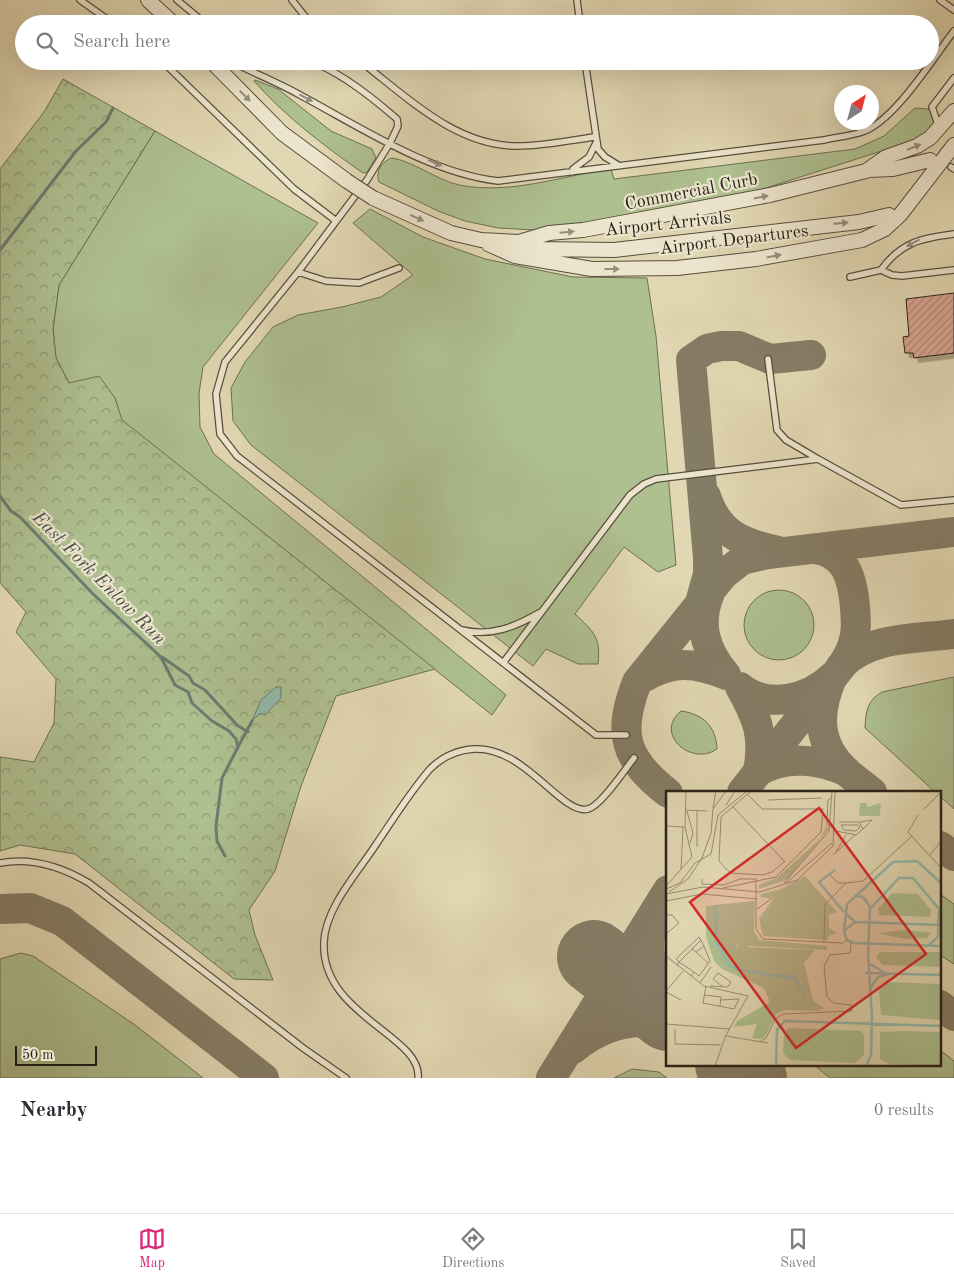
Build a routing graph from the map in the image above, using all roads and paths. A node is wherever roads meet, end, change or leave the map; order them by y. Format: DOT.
graph roads {
  1 [pos="80,0"];
  2 [pos="148,0"];
  3 [pos="177,0"];
  4 [pos="292,0"];
  5 [pos="577,0"];
  6 [pos="940,0"];
  7 [pos="954,10"];
  8 [pos="101,15"];
  9 [pos="164,15"];
  10 [pos="195,15"];
  11 [pos="304,15"];
  12 [pos="579,15"];
  13 [pos="954,31"];
  14 [pos="939,51"];
  15 [pos="171,70"];
  16 [pos="220,70"];
  17 [pos="250,70"];
  18 [pos="328,70"];
  19 [pos="372,70"];
  20 [pos="586,70"];
  21 [pos="924,70"];
  22 [pos="954,78"];
  23 [pos="954,111"];
  24 [pos="939,129"];
  25 [pos="596,140"];
  26 [pos="390,143"];
  27 [pos="954,145"];
  28 [pos="930,160"];
  29 [pos="618,165"];
  30 [pos="572,170"];
  31 [pos="868,170"];
  32 [pos="889,215"];
  33 [pos="335,220"];
  34 [pos="954,234"];
  35 [pos="481,240"];
  36 [pos="519,242"];
  37 [pos="399,268"];
  38 [pos="880,270"];
  39 [pos="954,270"];
  40 [pos="298,272"];
  41 [pos="850,277"];
  42 [pos="768,358"];
  43 [pos="818,459"];
  44 [pos="954,500"];
  45 [pos="541,612"];
  46 [pos="459,629"];
  47 [pos="503,663"];
  48 [pos="626,735"];
  49 [pos="634,758"];
  50 [pos="0,863"];
  51 [pos="346,1078"];
  52 [pos="418,1078"];
  1 -- 8 [label="lane"];
  2 -- 9 [label="street"];
  3 -- 10 [label="lane"];
  4 -- 11 [label="lane"];
  5 -- 12 [label="lane"];
  6 -- 7 [label="lane"];
  13 -- 14 [label="lane"];
  15 -- 33 [label="lane"];
  16 -- 35 [label="street, one-way, bridge"];
  17 -- 26 [label="lane, one-way"];
  18 -- 26 [label="lane"];
  19 -- 25 [label="lane"];
  20 -- 25 [label="lane"];
  21 -- 29 [label="lane"];
  22 -- 24 [label="lane"];
  23 -- 24 [label="street, Commercial Curb"];
  31 -- 24 [label="street, Commercial Curb, one-way"];
  25 -- 29 [label="lane"];
  25 -- 30 [label="lane"];
  26 -- 30 [label="lane, one-way"];
  26 -- 33 [label="lane"];
  35 -- 27 [label="street, Airport Departures, one-way"];
  28 -- 31 [label="street, Commercial Curb"];
  29 -- 30 [label="lane"];
  36 -- 31 [label="street, Commercial Curb, one-way"];
  36 -- 32 [label="street, Airport Arrivals, one-way"];
  33 -- 40 [label="lane"];
  34 -- 38 [label="lane, one-way"];
  35 -- 36 [label="street, Airport Arrivals"];
  37 -- 40 [label="lane"];
  38 -- 39 [label="lane"];
  38 -- 41 [label="lane"];
  40 -- 46 [label="lane"];
  42 -- 43 [label="lane"];
  43 -- 44 [label="lane"];
  43 -- 45 [label="lane"];
  45 -- 46 [label="lane"];
  45 -- 47 [label="lane"];
  46 -- 47 [label="lane"];
  47 -- 48 [label="lane"];
  49 -- 52 [label="lane"];
  50 -- 51 [label="lane"];
}
